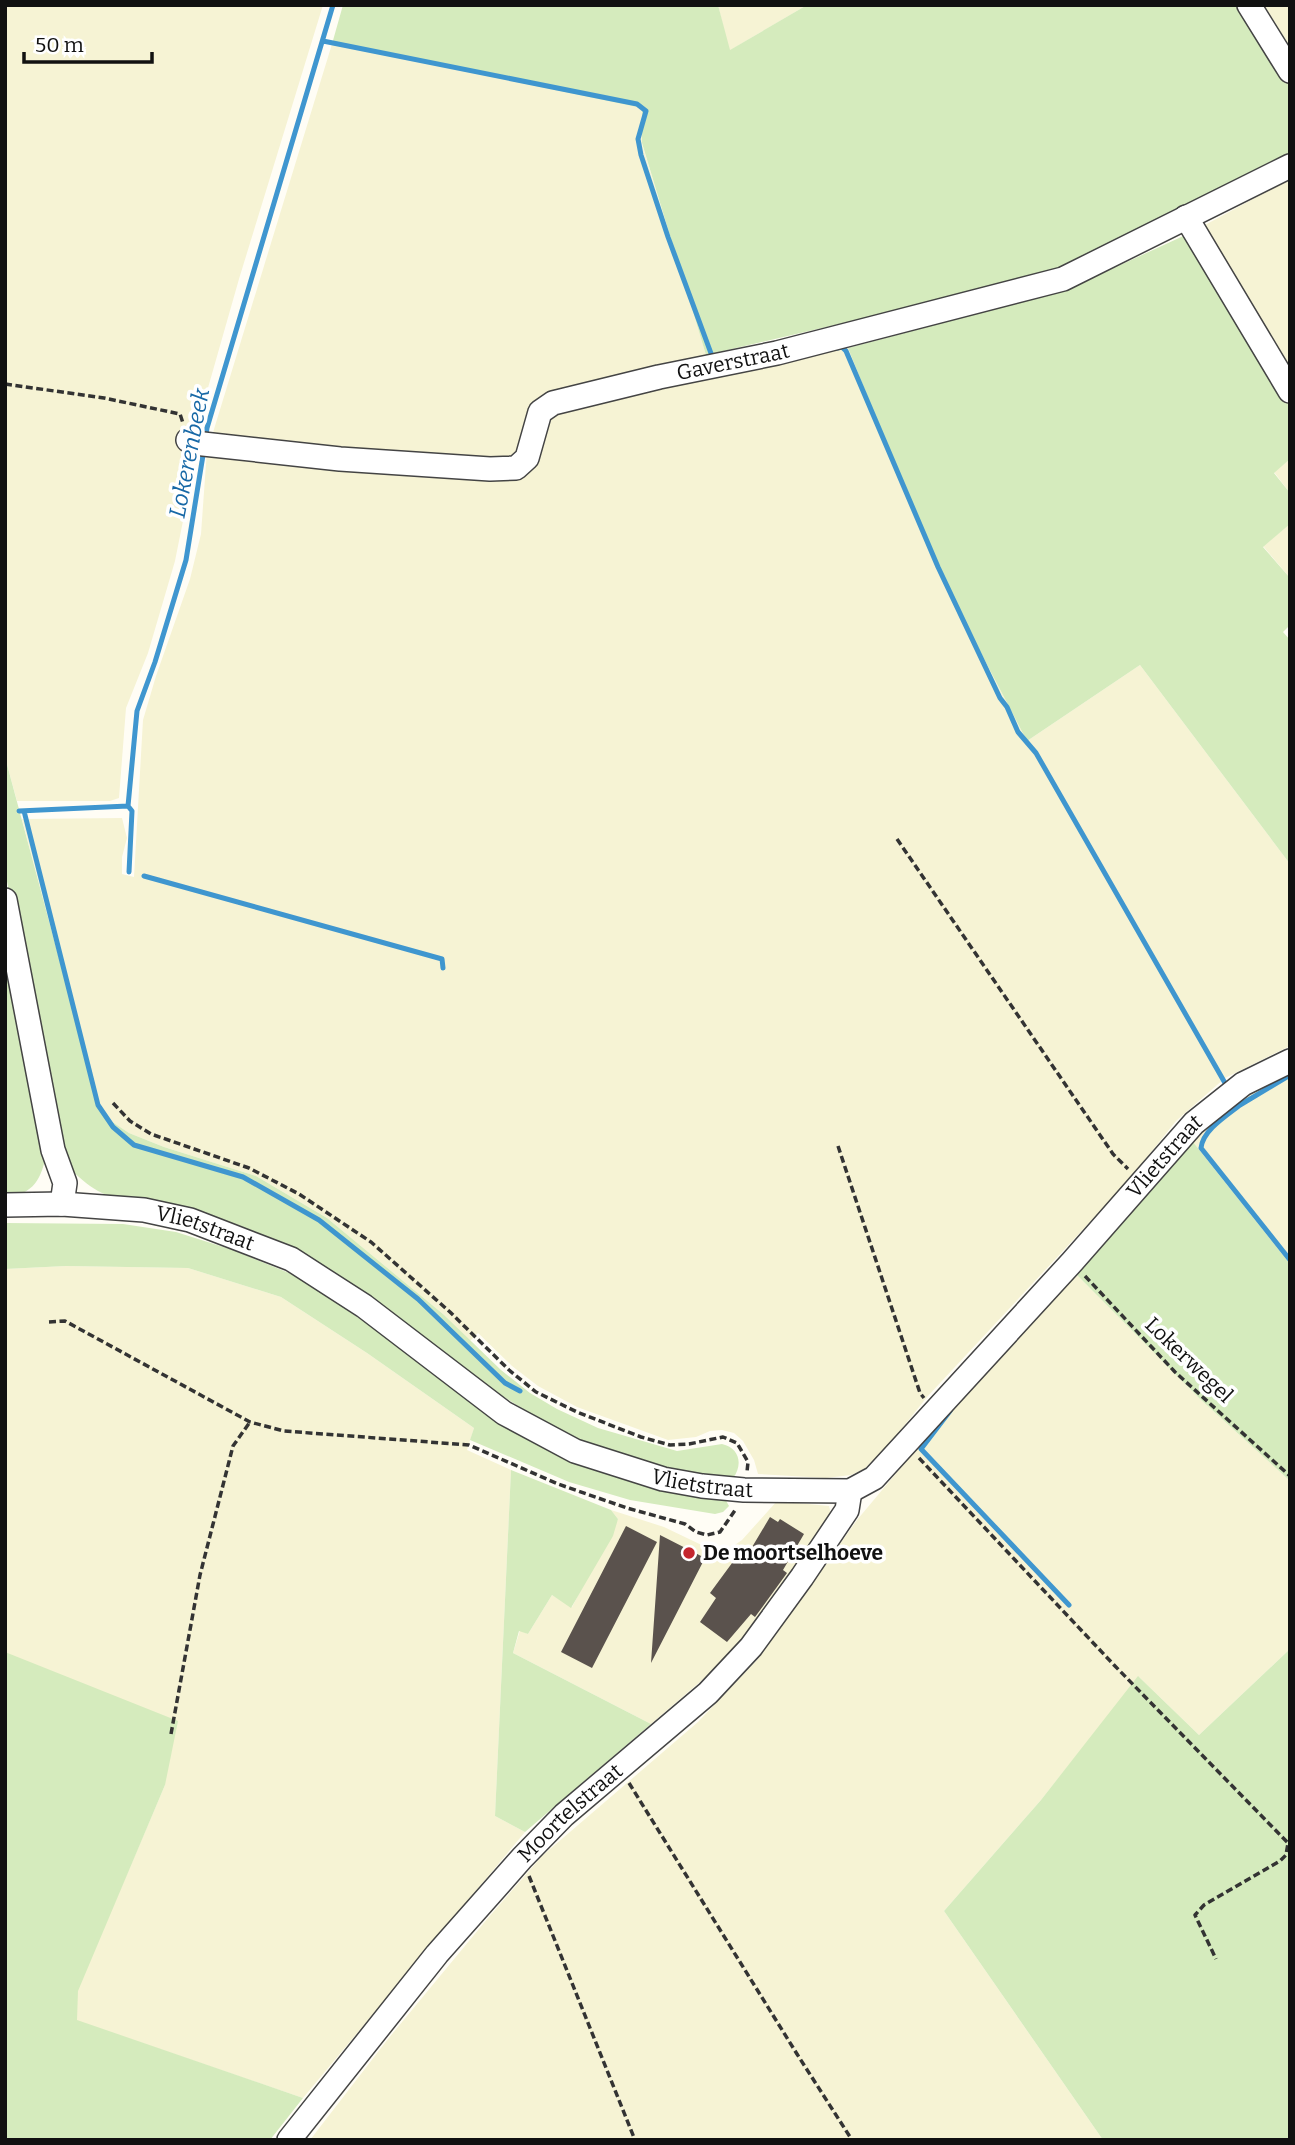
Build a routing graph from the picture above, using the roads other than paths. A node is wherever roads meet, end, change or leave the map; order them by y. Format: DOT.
graph roads {
  1 [pos="1249,5"];
  2 [pos="1290,71"];
  3 [pos="1290,166"];
  4 [pos="1186,217"];
  5 [pos="1290,391"];
  6 [pos="200,443"];
  7 [pos="5,900"];
  8 [pos="1290,1062"];
  9 [pos="62,1203"];
  10 [pos="5,1205"];
  11 [pos="850,1491"];
  12 [pos="289,2140"];
  1 -- 2 [label="street"];
  3 -- 4 [label="street, Gaverstraat"];
  4 -- 5 [label="street"];
  4 -- 6 [label="street, Gaverstraat"];
  7 -- 9 [label="street"];
  8 -- 11 [label="street, Vlietstraat"];
  9 -- 10 [label="street, Vlietstraat"];
  9 -- 11 [label="street, Vlietstraat"];
  11 -- 12 [label="street, Moortelstraat"];
}
